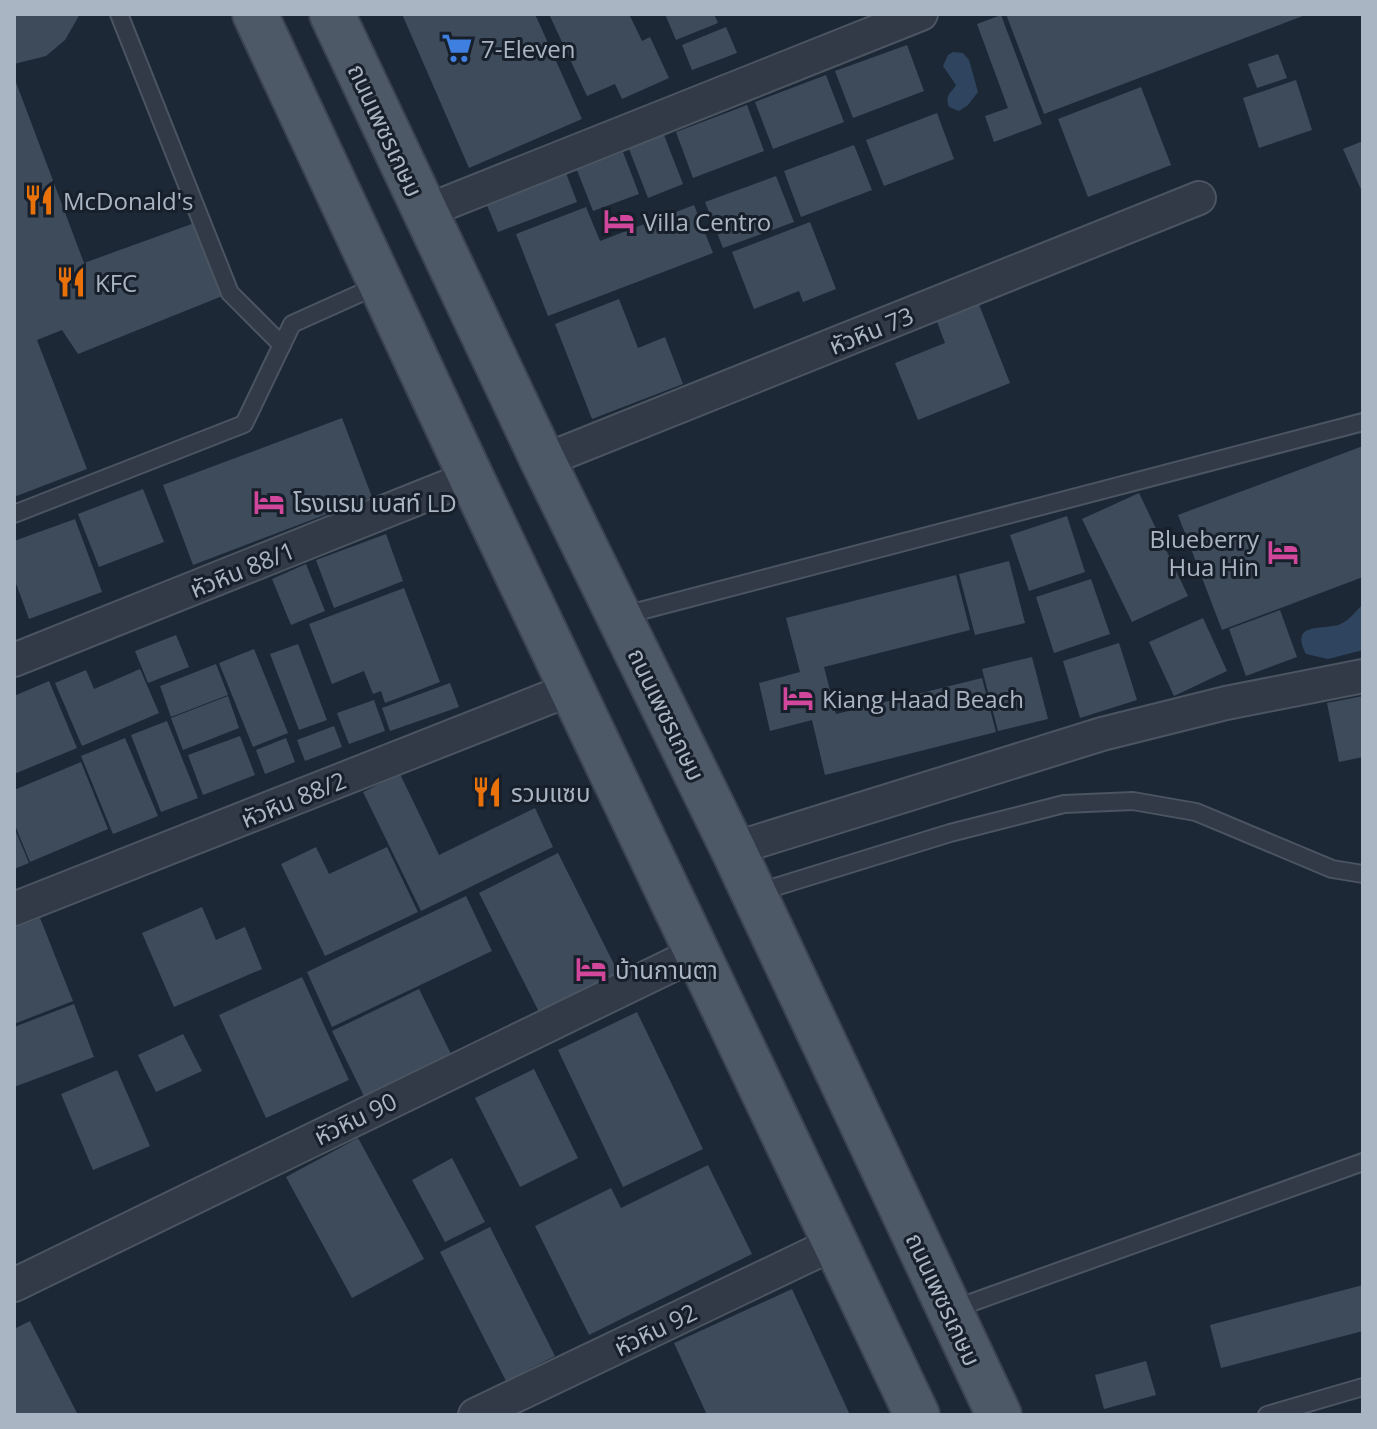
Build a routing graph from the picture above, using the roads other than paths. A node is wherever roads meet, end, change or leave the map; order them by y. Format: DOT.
graph roads {
  1 [pos="119,14"];
  2 [pos="255,14"];
  3 [pos="332,14"];
  4 [pos="921,14"];
  5 [pos="1199,198"];
  6 [pos="424,212"];
  7 [pos="382,284"];
  8 [pos="282,345"];
  9 [pos="1363,422"];
  10 [pos="543,461"];
  11 [pos="471,477"];
  12 [pos="14,514"];
  13 [pos="619,616"];
  14 [pos="14,660"];
  15 [pos="1363,676"];
  16 [pos="571,689"];
  17 [pos="733,849"];
  18 [pos="1363,874"];
  19 [pos="754,893"];
  20 [pos="14,909"];
  21 [pos="697,953"];
  22 [pos="1363,1162"];
  23 [pos="835,1243"];
  24 [pos="14,1285"];
  25 [pos="949,1310"];
  26 [pos="1363,1387"];
  27 [pos="475,1415"];
  28 [pos="917,1415"];
  29 [pos="999,1415"];
  30 [pos="1267,1415"];
  1 -- 8 [label="lane"];
  2 -- 7 [label="main road"];
  3 -- 6 [label="main road, ถนนเพชรเกษม"];
  4 -- 6 [label="street"];
  5 -- 10 [label="street, หัวหิน 73"];
  6 -- 10 [label="main road, ถนนเพชรเกษม"];
  7 -- 8 [label="lane"];
  7 -- 11 [label="main road"];
  8 -- 12 [label="lane"];
  9 -- 13 [label="lane"];
  10 -- 13 [label="main road, ถนนเพชรเกษม"];
  11 -- 14 [label="street, หัวหิน 88/1"];
  11 -- 16 [label="main road"];
  13 -- 17 [label="main road, ถนนเพชรเกษม"];
  15 -- 17 [label="street"];
  16 -- 20 [label="street, หัวหิน 88/2"];
  16 -- 21 [label="main road"];
  17 -- 19 [label="main road, ถนนเพชรเกษม"];
  18 -- 19 [label="lane"];
  19 -- 25 [label="main road, ถนนเพชรเกษม"];
  21 -- 23 [label="main road"];
  21 -- 24 [label="street, หัวหิน 90"];
  22 -- 25 [label="lane"];
  23 -- 27 [label="street, หัวหิน 92"];
  23 -- 28 [label="main road"];
  25 -- 29 [label="main road, ถนนเพชรเกษม"];
  26 -- 30 [label="lane"];
}
